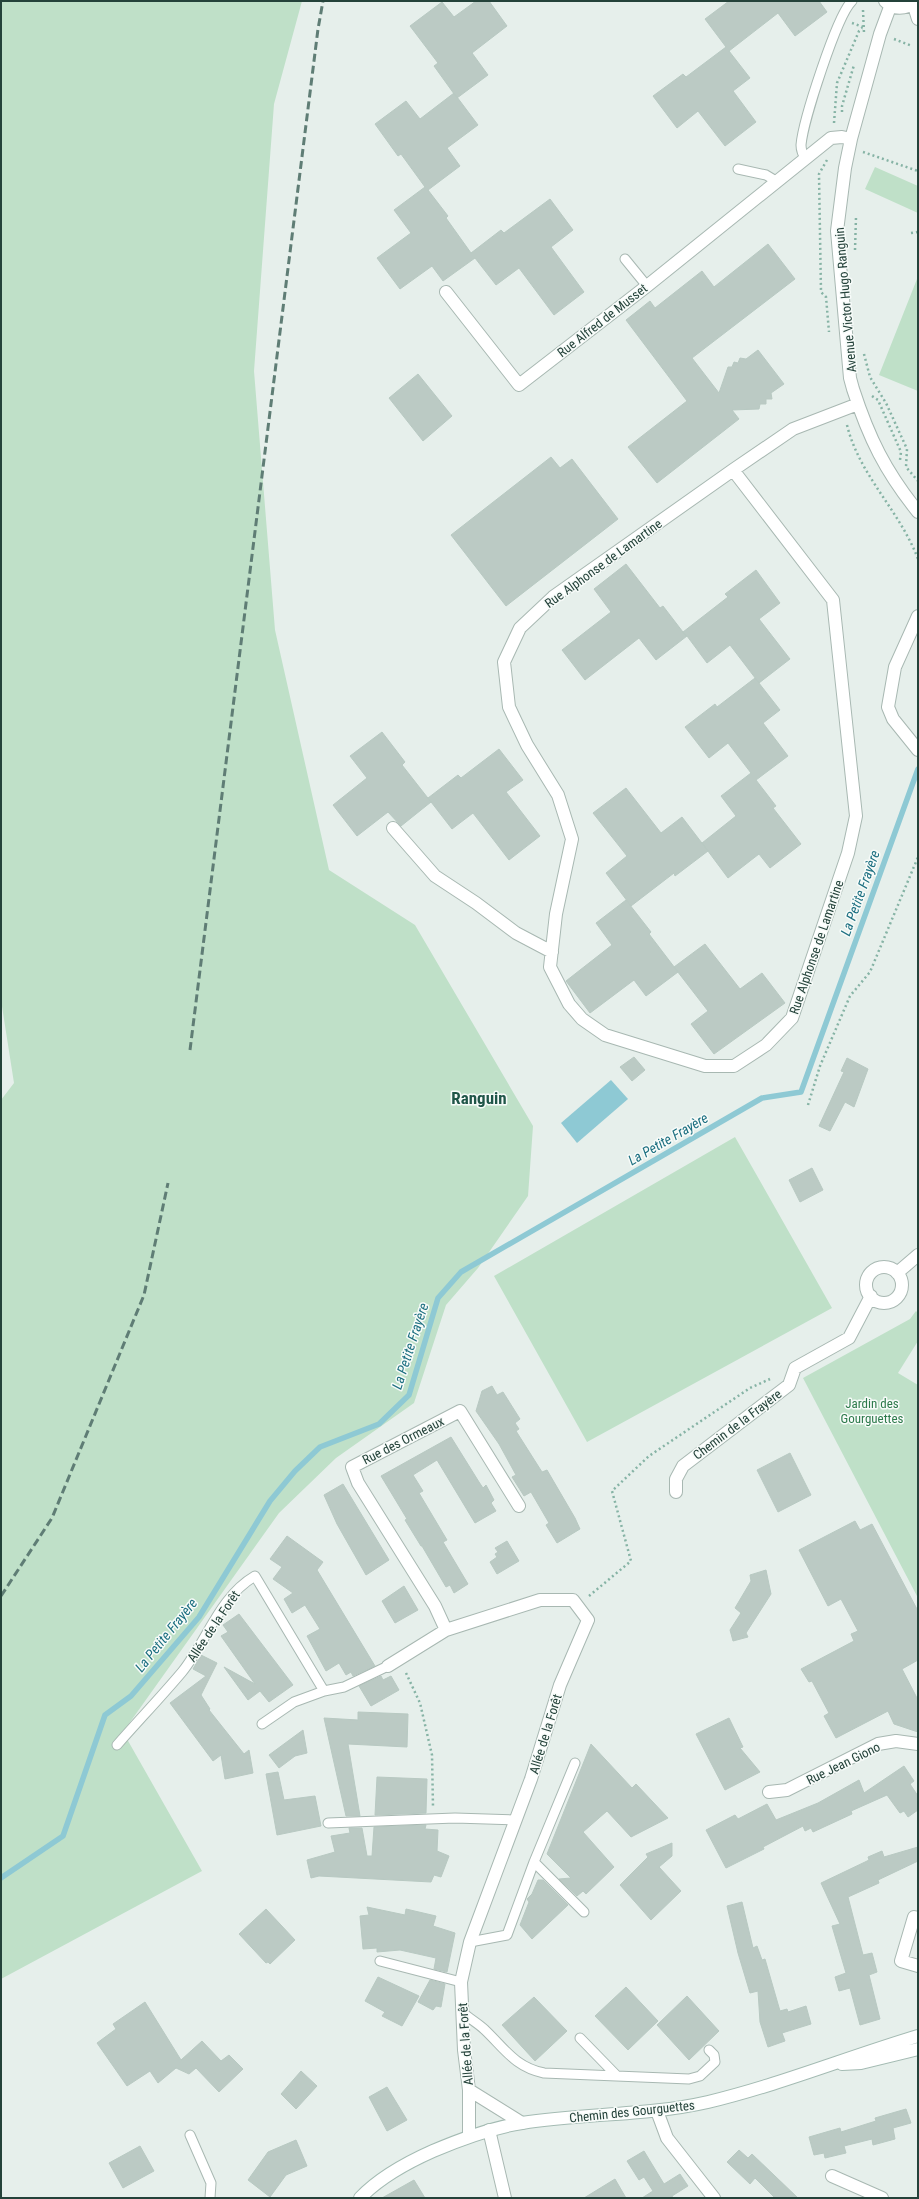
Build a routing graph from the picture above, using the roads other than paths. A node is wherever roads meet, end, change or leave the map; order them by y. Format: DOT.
graph roads {
  1 [pos="852,1"];
  2 [pos="914,2"];
  3 [pos="888,4"];
  4 [pos="918,19"];
  5 [pos="850,139"];
  6 [pos="806,159"];
  7 [pos="738,169"];
  8 [pos="776,181"];
  9 [pos="625,259"];
  10 [pos="647,286"];
  11 [pos="446,292"];
  12 [pos="858,404"];
  13 [pos="733,470"];
  14 [pos="918,512"];
  15 [pos="918,616"];
  16 [pos="918,750"];
  17 [pos="394,828"];
  18 [pos="552,952"];
  19 [pos="918,1255"];
  20 [pos="897,1273"];
  21 [pos="871,1296"];
  22 [pos="676,1492"];
  23 [pos="519,1506"];
  24 [pos="446,1630"];
  25 [pos="388,1666"];
  26 [pos="324,1691"];
  27 [pos="262,1724"];
  28 [pos="918,1744"];
  29 [pos="117,1745"];
  30 [pos="574,1763"];
  31 [pos="769,1792"];
  32 [pos="514,1820"];
  33 [pos="328,1823"];
  34 [pos="534,1862"];
  35 [pos="584,1912"];
  36 [pos="918,1918"];
  37 [pos="470,1942"];
  38 [pos="380,1961"];
  39 [pos="918,1966"];
  40 [pos="461,1982"];
  41 [pos="462,2014"];
  42 [pos="918,2036"];
  43 [pos="580,2038"];
  44 [pos="918,2049"];
  45 [pos="709,2050"];
  46 [pos="833,2064"];
  47 [pos="617,2076"];
  48 [pos="469,2090"];
  49 [pos="657,2111"];
  50 [pos="522,2123"];
  51 [pos="489,2130"];
  52 [pos="190,2135"];
  53 [pos="469,2136"];
  54 [pos="832,2176"];
  55 [pos="210,2198"];
  56 [pos="360,2198"];
  57 [pos="505,2198"];
  58 [pos="714,2198"];
  59 [pos="882,2198"];
  1 -- 6 [label="lane"];
  2 -- 3 [label="street"];
  2 -- 4 [label="street"];
  3 -- 5 [label="street, Avenue Victor Hugo Ranguin"];
  5 -- 6 [label="street, Rue Alfred de Musset"];
  5 -- 12 [label="street, Avenue Victor Hugo Ranguin"];
  6 -- 8 [label="street, Rue Alfred de Musset"];
  7 -- 8 [label="lane"];
  8 -- 10 [label="street, Rue Alfred de Musset"];
  9 -- 10 [label="lane"];
  10 -- 11 [label="street, Rue Alfred de Musset"];
  12 -- 13 [label="street, Rue Alphonse de Lamartine"];
  12 -- 14 [label="street, Avenue Victor Hugo Ranguin"];
  13 -- 18 [label="street, Rue Alphonse de Lamartine"];
  13 -- 18 [label="street, Rue Alphonse de Lamartine"];
  15 -- 16 [label="street"];
  17 -- 18 [label="street"];
  19 -- 20 [label="street"];
  20 -- 21 [label="street"];
  20 -- 21 [label="street"];
  21 -- 22 [label="street, Chemin de la Frayère"];
  23 -- 24 [label="street, Rue des Ormeaux"];
  24 -- 25 [label="street, Allée de la Forêt"];
  24 -- 32 [label="street, Allée de la Forêt"];
  25 -- 26 [label="lane, Allée de la Forêt"];
  26 -- 27 [label="lane, Allée de la Forêt"];
  26 -- 29 [label="lane, Allée de la Forêt"];
  28 -- 31 [label="street, Rue Jean Giono"];
  30 -- 34 [label="lane"];
  32 -- 33 [label="lane"];
  32 -- 37 [label="street, Allée de la Forêt"];
  34 -- 35 [label="lane"];
  34 -- 37 [label="lane"];
  36 -- 39 [label="street"];
  37 -- 40 [label="street, Allée de la Forêt"];
  38 -- 40 [label="lane"];
  40 -- 41 [label="street, Allée de la Forêt"];
  41 -- 47 [label="lane"];
  41 -- 48 [label="street, Allée de la Forêt"];
  42 -- 46 [label="street, Chemin des Gourguettes"];
  43 -- 47 [label="lane"];
  44 -- 46 [label="street, Chemin des Gourguettes"];
  45 -- 47 [label="lane"];
  46 -- 49 [label="street, Chemin des Gourguettes"];
  48 -- 50 [label="street"];
  48 -- 53 [label="street, Allée de la Forêt"];
  49 -- 50 [label="street, Chemin des Gourguettes"];
  49 -- 58 [label="street"];
  50 -- 51 [label="street, Chemin des Gourguettes"];
  51 -- 53 [label="street, Chemin des Gourguettes"];
  51 -- 57 [label="street"];
  52 -- 55 [label="lane"];
  53 -- 56 [label="street, Chemin des Gourguettes"];
  54 -- 59 [label="street"];
}
